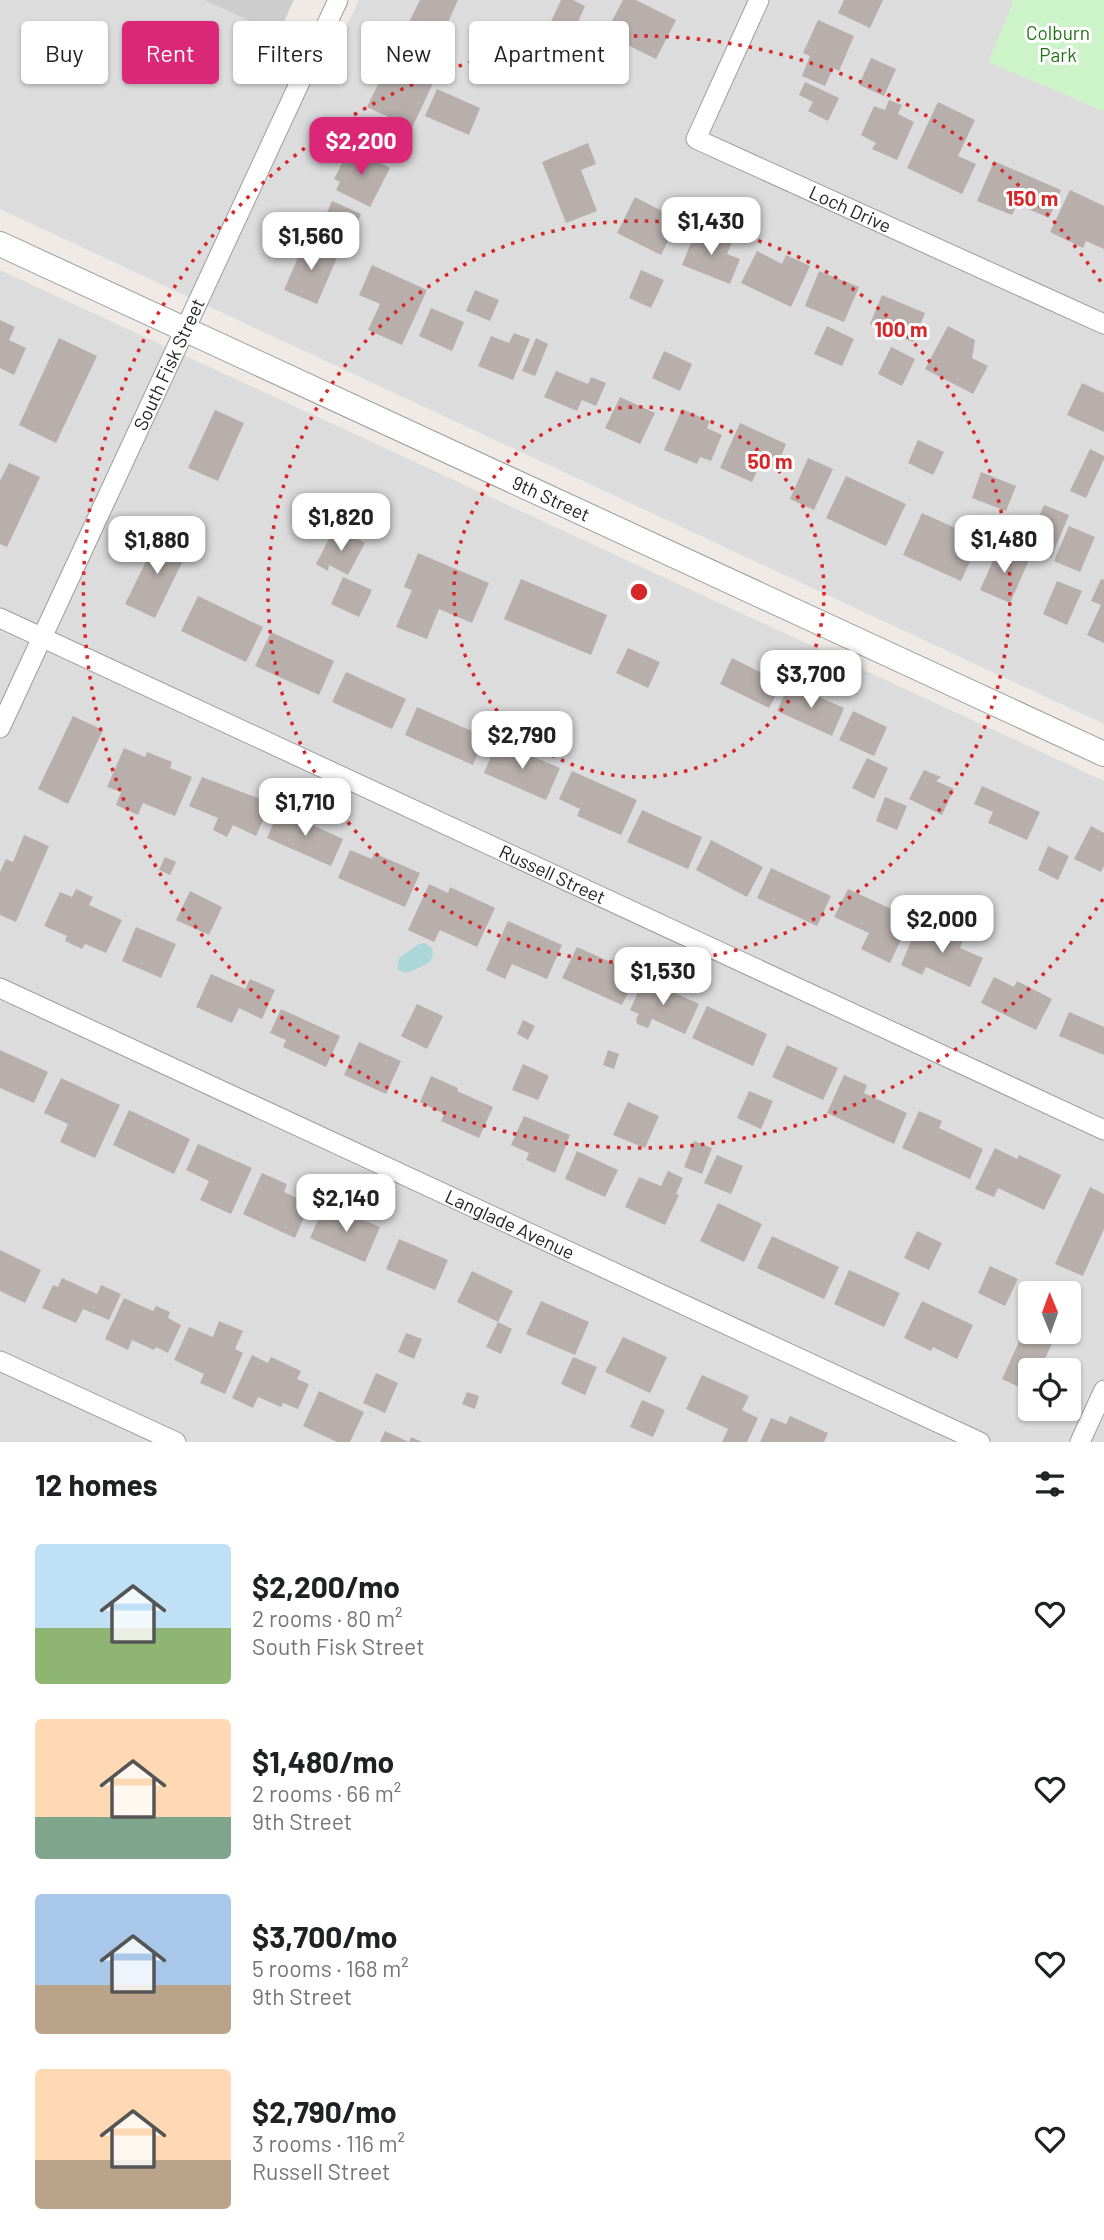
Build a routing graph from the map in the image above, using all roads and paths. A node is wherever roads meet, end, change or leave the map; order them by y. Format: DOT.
graph roads {
  1 [pos="338,0"];
  2 [pos="759,0"];
  3 [pos="0,244"];
  4 [pos="1104,324"];
  5 [pos="185,329"];
  6 [pos="0,618"];
  7 [pos="42,637"];
  8 [pos="0,727"];
  9 [pos="1104,754"];
  10 [pos="0,988"];
  11 [pos="1104,1130"];
  12 [pos="0,1361"];
  13 [pos="1104,1390"];
  14 [pos="176,1442"];
  15 [pos="980,1442"];
  16 [pos="1080,1442"];
  1 -- 5 [label="street, South Fisk Street"];
  2 -- 4 [label="street, Loch Drive"];
  3 -- 5 [label="street, 9th Street"];
  5 -- 7 [label="street, South Fisk Street"];
  5 -- 9 [label="street, 9th Street"];
  6 -- 7 [label="street, Russell Street"];
  7 -- 8 [label="street, South Fisk Street"];
  7 -- 11 [label="street, Russell Street"];
  10 -- 15 [label="street, Langlade Avenue"];
  12 -- 14 [label="street"];
  13 -- 16 [label="street"];
}
